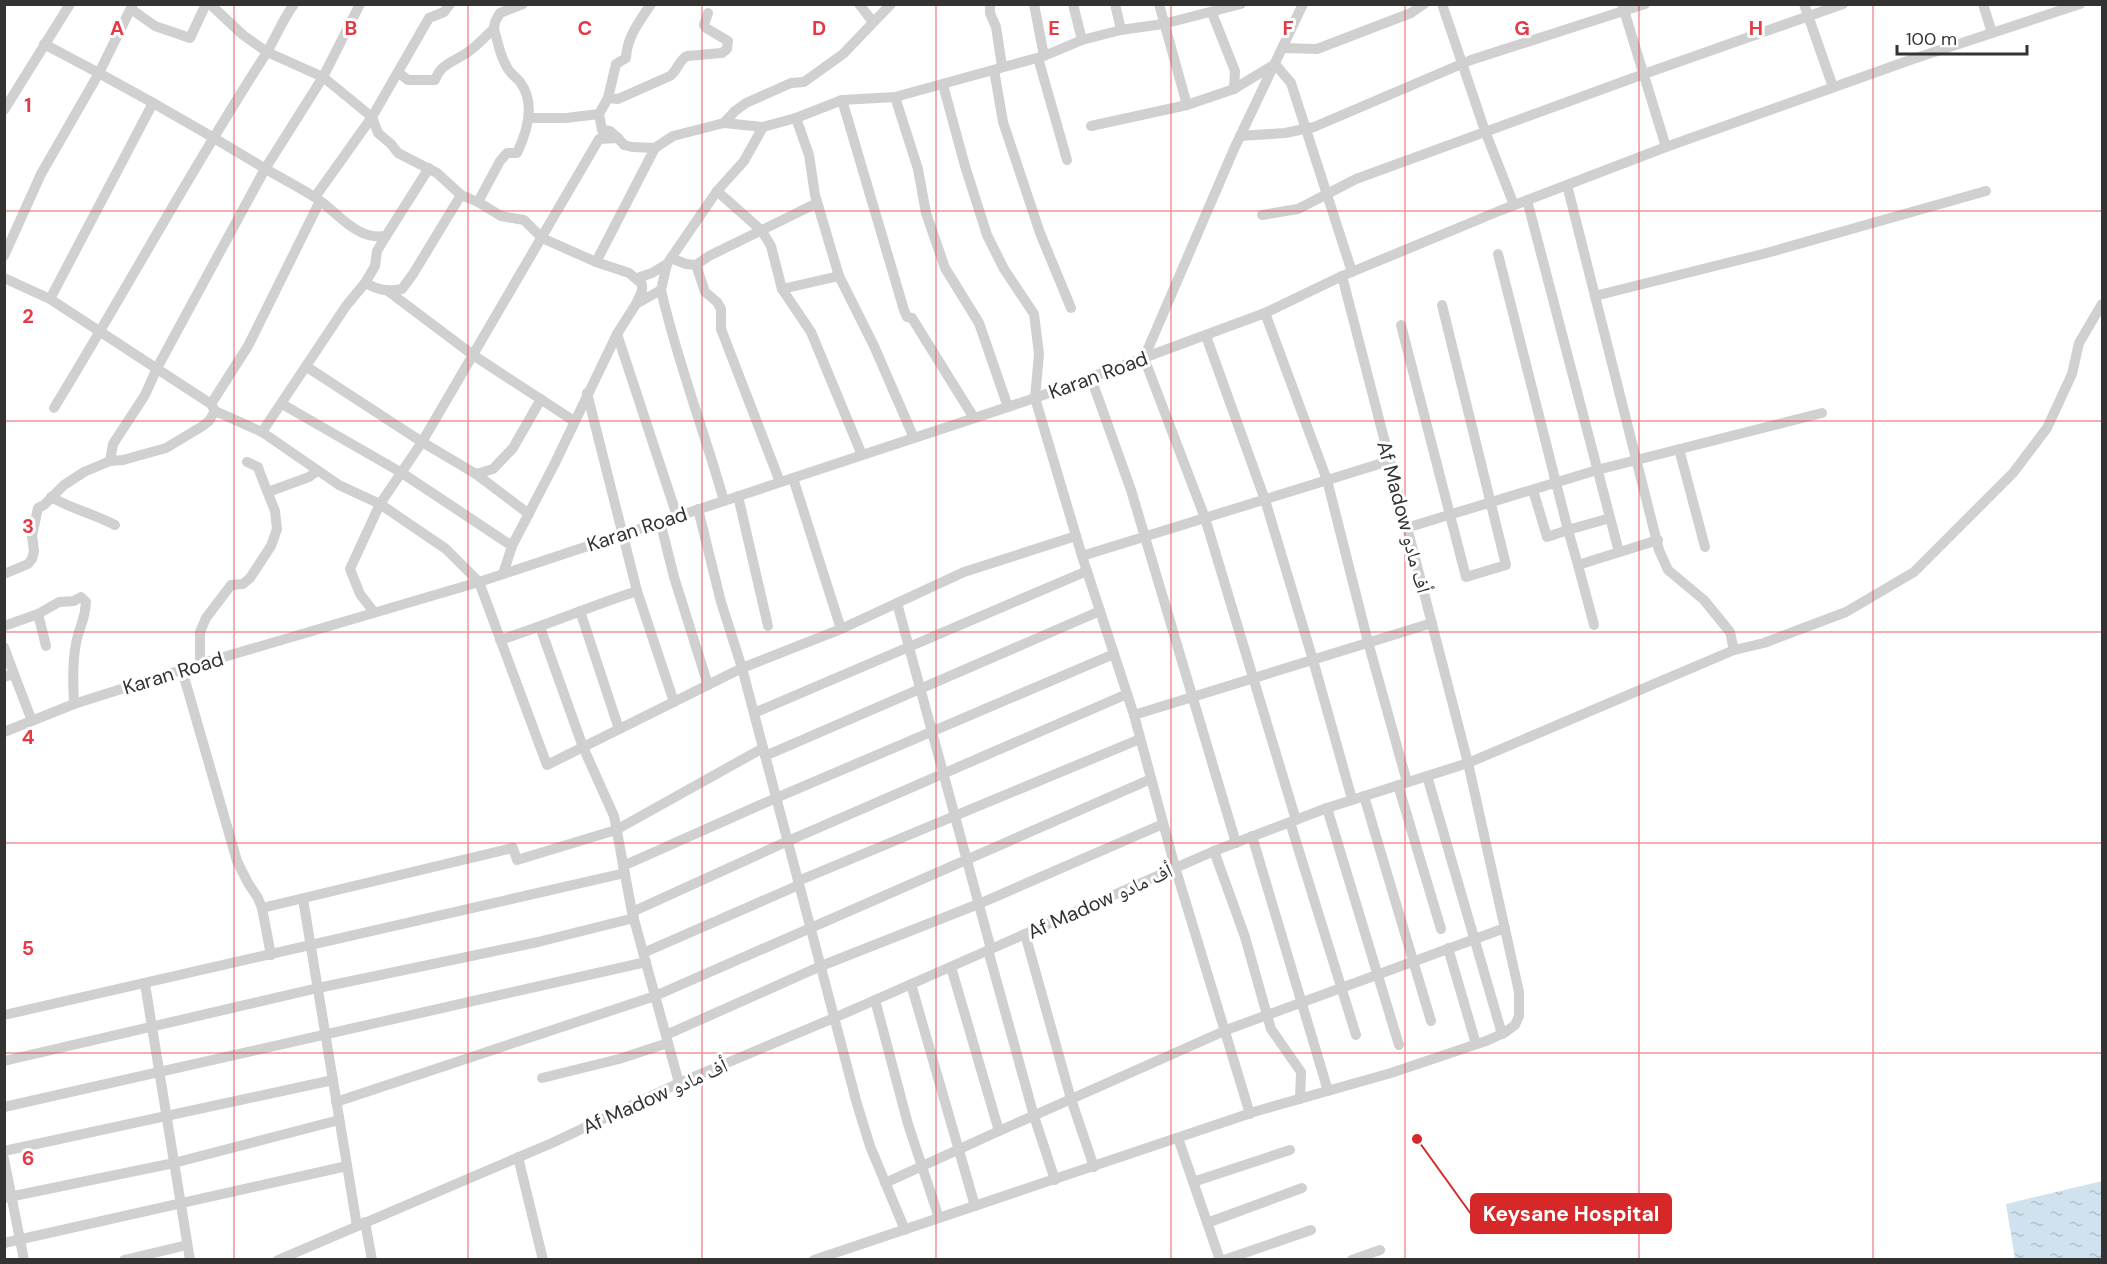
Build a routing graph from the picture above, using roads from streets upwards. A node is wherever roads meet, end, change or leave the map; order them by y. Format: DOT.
graph roads {
  1 [pos="70,4"];
  2 [pos="208,4"];
  3 [pos="294,4"];
  4 [pos="360,4"];
  5 [pos="450,4"];
  6 [pos="523,4"];
  7 [pos="651,4"];
  8 [pos="859,4"];
  9 [pos="891,4"];
  10 [pos="990,4"];
  11 [pos="1034,4"];
  12 [pos="1073,4"];
  13 [pos="1116,4"];
  14 [pos="1159,4"];
  15 [pos="1241,4"];
  16 [pos="1303,4"];
  17 [pos="1424,4"];
  18 [pos="1442,4"];
  19 [pos="1645,4"];
  20 [pos="1804,4"];
  21 [pos="1843,4"];
  22 [pos="1983,4"];
  23 [pos="2080,4"];
  24 [pos="132,7"];
  25 [pos="1623,8"];
  26 [pos="708,13"];
  27 [pos="1212,13"];
  28 [pos="1809,17"];
  29 [pos="873,22"];
  30 [pos="1163,24"];
  31 [pos="494,29"];
  32 [pos="1121,30"];
  33 [pos="1992,33"];
  34 [pos="1082,40"];
  35 [pos="44,44"];
  36 [pos="1283,48"];
  37 [pos="267,52"];
  38 [pos="1041,57"];
  39 [pos="1275,64"];
  40 [pos="1461,64"];
  41 [pos="998,68"];
  42 [pos="99,73"];
  43 [pos="399,73"];
  44 [pos="1644,74"];
  45 [pos="323,77"];
  46 [pos="943,85"];
  47 [pos="1833,87"];
  48 [pos="1234,89"];
  49 [pos="895,97"];
  50 [pos="608,99"];
  51 [pos="842,100"];
  52 [pos="153,103"];
  53 [pos="1187,105"];
  54 [pos="4,110"];
  55 [pos="598,114"];
  56 [pos="372,117"];
  57 [pos="529,118"];
  58 [pos="796,118"];
  59 [pos="724,123"];
  60 [pos="1091,126"];
  61 [pos="764,127"];
  62 [pos="1304,129"];
  63 [pos="1485,131"];
  64 [pos="213,136"];
  65 [pos="1240,136"];
  66 [pos="618,138"];
  67 [pos="1666,147"];
  68 [pos="655,148"];
  69 [pos="1067,160"];
  70 [pos="429,168"];
  71 [pos="265,169"];
  72 [pos="1567,185"];
  73 [pos="717,191"];
  74 [pos="1986,191"];
  75 [pos="1326,194"];
  76 [pos="461,195"];
  77 [pos="318,199"];
  78 [pos="1527,200"];
  79 [pos="478,201"];
  80 [pos="818,203"];
  81 [pos="1515,205"];
  82 [pos="1262,215"];
  83 [pos="762,231"];
  84 [pos="386,236"];
  85 [pos="542,238"];
  86 [pos="1498,254"];
  87 [pos="4,256"];
  88 [pos="669,261"];
  89 [pos="596,262"];
  90 [pos="696,265"];
  91 [pos="1347,274"];
  92 [pos="839,276"];
  93 [pos="4,278"];
  94 [pos="637,278"];
  95 [pos="365,283"];
  96 [pos="782,289"];
  97 [pos="661,290"];
  98 [pos="388,291"];
  99 [pos="1595,296"];
  100 [pos="50,299"];
  101 [pos="636,304"];
  102 [pos="2103,304"];
  103 [pos="1442,305"];
  104 [pos="1071,308"];
  105 [pos="1265,313"];
  106 [pos="1401,325"];
  107 [pos="100,333"];
  108 [pos="617,334"];
  109 [pos="1206,336"];
  110 [pos="473,355"];
  111 [pos="1144,358"];
  112 [pos="307,367"];
  113 [pos="157,368"];
  114 [pos="1091,378"];
  115 [pos="587,393"];
  116 [pos="1035,398"];
  117 [pos="542,399"];
  118 [pos="282,404"];
  119 [pos="213,407"];
  120 [pos="1008,407"];
  121 [pos="54,408"];
  122 [pos="1822,413"];
  123 [pos="974,418"];
  124 [pos="574,421"];
  125 [pos="262,432"];
  126 [pos="914,438"];
  127 [pos="422,442"];
  128 [pos="1679,449"];
  129 [pos="862,455"];
  130 [pos="1636,460"];
  131 [pos="110,461"];
  132 [pos="1389,461"];
  133 [pos="247,462"];
  134 [pos="1597,470"];
  135 [pos="317,471"];
  136 [pos="402,473"];
  137 [pos="476,474"];
  138 [pos="793,478"];
  139 [pos="1327,480"];
  140 [pos="780,482"];
  141 [pos="1556,483"];
  142 [pos="1533,490"];
  143 [pos="268,492"];
  144 [pos="738,496"];
  145 [pos="51,498"];
  146 [pos="1265,500"];
  147 [pos="724,501"];
  148 [pos="1492,502"];
  149 [pos="380,504"];
  150 [pos="698,509"];
  151 [pos="529,514"];
  152 [pos="1450,514"];
  153 [pos="677,516"];
  154 [pos="1205,518"];
  155 [pos="1610,518"];
  156 [pos="660,521"];
  157 [pos="115,525"];
  158 [pos="1406,528"];
  159 [pos="1568,530"];
  160 [pos="622,533"];
  161 [pos="1076,536"];
  162 [pos="1143,537"];
  163 [pos="1658,540"];
  164 [pos="512,546"];
  165 [pos="1705,547"];
  166 [pos="1619,552"];
  167 [pos="1082,556"];
  168 [pos="1578,565"];
  169 [pos="1087,571"];
  170 [pos="4,574"];
  171 [pos="504,574"];
  172 [pos="479,582"];
  173 [pos="637,591"];
  174 [pos="897,603"];
  175 [pos="1100,610"];
  176 [pos="580,611"];
  177 [pos="374,612"];
  178 [pos="38,614"];
  179 [pos="1432,623"];
  180 [pos="1594,625"];
  181 [pos="4,626"];
  182 [pos="768,626"];
  183 [pos="540,627"];
  184 [pos="841,629"];
  185 [pos="500,640"];
  186 [pos="1368,642"];
  187 [pos="46,646"];
  188 [pos="4,647"];
  189 [pos="909,647"];
  190 [pos="1734,650"];
  191 [pos="1114,654"];
  192 [pos="1313,660"];
  193 [pos="200,664"];
  194 [pos="742,668"];
  195 [pos="182,670"];
  196 [pos="9,676"];
  197 [pos="1253,678"];
  198 [pos="708,685"];
  199 [pos="920,688"];
  200 [pos="1127,693"];
  201 [pos="1192,697"];
  202 [pos="674,702"];
  203 [pos="74,704"];
  204 [pos="754,713"];
  205 [pos="1134,715"];
  206 [pos="32,721"];
  207 [pos="619,729"];
  208 [pos="932,731"];
  209 [pos="4,732"];
  210 [pos="1140,739"];
  211 [pos="583,747"];
  212 [pos="764,752"];
  213 [pos="1468,763"];
  214 [pos="943,773"];
  215 [pos="1427,776"];
  216 [pos="1151,778"];
  217 [pos="1402,784"];
  218 [pos="1364,796"];
  219 [pos="776,798"];
  220 [pos="1352,799"];
  221 [pos="1327,808"];
  222 [pos="955,816"];
  223 [pos="1293,821"];
  224 [pos="1163,824"];
  225 [pos="616,830"];
  226 [pos="1252,836"];
  227 [pos="788,841"];
  228 [pos="1236,843"];
  229 [pos="1214,851"];
  230 [pos="967,859"];
  231 [pos="1175,867"];
  232 [pos="624,870"];
  233 [pos="799,883"];
  234 [pos="303,899"];
  235 [pos="979,904"];
  236 [pos="262,908"];
  237 [pos="633,915"];
  238 [pos="810,927"];
  239 [pos="1505,928"];
  240 [pos="1441,929"];
  241 [pos="1026,934"];
  242 [pos="1474,939"];
  243 [pos="311,946"];
  244 [pos="1448,948"];
  245 [pos="990,950"];
  246 [pos="271,955"];
  247 [pos="645,958"];
  248 [pos="1413,960"];
  249 [pos="821,966"];
  250 [pos="951,967"];
  251 [pos="1377,973"];
  252 [pos="145,984"];
  253 [pos="911,984"];
  254 [pos="1340,987"];
  255 [pos="318,988"];
  256 [pos="655,996"];
  257 [pos="875,1000"];
  258 [pos="1303,1001"];
  259 [pos="4,1015"];
  260 [pos="1266,1015"];
  261 [pos="834,1018"];
  262 [pos="1431,1021"];
  263 [pos="153,1028"];
  264 [pos="1225,1030"];
  265 [pos="325,1034"];
  266 [pos="1502,1034"];
  267 [pos="1356,1035"];
  268 [pos="667,1039"];
  269 [pos="1476,1044"];
  270 [pos="1399,1046"];
  271 [pos="4,1061"];
  272 [pos="160,1071"];
  273 [pos="542,1078"];
  274 [pos="333,1080"];
  275 [pos="679,1083"];
  276 [pos="1328,1091"];
  277 [pos="1071,1099"];
  278 [pos="1300,1099"];
  279 [pos="336,1102"];
  280 [pos="4,1107"];
  281 [pos="1250,1114"];
  282 [pos="167,1116"];
  283 [pos="1034,1116"];
  284 [pos="339,1120"];
  285 [pos="999,1131"];
  286 [pos="1178,1138"];
  287 [pos="959,1149"];
  288 [pos="1290,1150"];
  289 [pos="4,1151"];
  290 [pos="518,1157"];
  291 [pos="4,1159"];
  292 [pos="174,1163"];
  293 [pos="347,1166"];
  294 [pos="922,1166"];
  295 [pos="1094,1167"];
  296 [pos="1055,1180"];
  297 [pos="1193,1182"];
  298 [pos="885,1183"];
  299 [pos="1302,1188"];
  300 [pos="8,1197"];
  301 [pos="181,1204"];
  302 [pos="975,1206"];
  303 [pos="939,1218"];
  304 [pos="1207,1223"];
  305 [pos="361,1224"];
  306 [pos="905,1230"];
  307 [pos="1311,1230"];
  308 [pos="20,1240"];
  309 [pos="4,1243"];
  310 [pos="187,1245"];
  311 [pos="1380,1250"];
  312 [pos="24,1260"];
  313 [pos="124,1260"];
  314 [pos="190,1260"];
  315 [pos="278,1260"];
  316 [pos="372,1260"];
  317 [pos="543,1260"];
  318 [pos="814,1260"];
  319 [pos="1222,1260"];
  320 [pos="1352,1260"];
  1 -- 35 [label="street"];
  2 -- 24 [label="street"];
  2 -- 37 [label="street"];
  3 -- 37 [label="street"];
  4 -- 45 [label="street"];
  5 -- 43 [label="street"];
  6 -- 31 [label="street"];
  7 -- 50 [label="street"];
  8 -- 29 [label="street"];
  9 -- 29 [label="street"];
  10 -- 41 [label="street"];
  11 -- 38 [label="street"];
  12 -- 34 [label="street"];
  13 -- 32 [label="street"];
  14 -- 30 [label="street"];
  15 -- 27 [label="street"];
  16 -- 36 [label="street"];
  17 -- 36 [label="street"];
  18 -- 40 [label="street"];
  19 -- 25 [label="street"];
  20 -- 28 [label="street"];
  21 -- 28 [label="street"];
  22 -- 33 [label="street"];
  23 -- 33 [label="street, Karan Road"];
  24 -- 42 [label="street"];
  25 -- 40 [label="street"];
  25 -- 44 [label="street"];
  26 -- 50 [label="street"];
  27 -- 30 [label="street"];
  27 -- 48 [label="street"];
  28 -- 44 [label="street"];
  28 -- 47 [label="street"];
  29 -- 59 [label="street"];
  30 -- 32 [label="street"];
  30 -- 53 [label="street"];
  31 -- 43 [label="street"];
  31 -- 57 [label="street"];
  32 -- 34 [label="street"];
  33 -- 47 [label="street, Karan Road"];
  34 -- 38 [label="street"];
  35 -- 42 [label="street"];
  35 -- 54 [label="street"];
  36 -- 39 [label="street"];
  37 -- 45 [label="street"];
  37 -- 64 [label="street"];
  38 -- 41 [label="street"];
  38 -- 69 [label="street"];
  39 -- 48 [label="street"];
  39 -- 62 [label="street, Af Madow أف مادو"];
  39 -- 65 [label="street"];
  40 -- 62 [label="street"];
  40 -- 63 [label="street"];
  41 -- 46 [label="street"];
  41 -- 104 [label="street"];
  42 -- 52 [label="street"];
  42 -- 87 [label="street"];
  43 -- 56 [label="street"];
  44 -- 63 [label="street"];
  44 -- 67 [label="street"];
  45 -- 56 [label="street"];
  45 -- 71 [label="street"];
  46 -- 49 [label="street"];
  46 -- 116 [label="street"];
  47 -- 67 [label="street, Karan Road"];
  48 -- 53 [label="street"];
  49 -- 51 [label="street"];
  49 -- 120 [label="street"];
  50 -- 55 [label="street"];
  51 -- 58 [label="street"];
  51 -- 123 [label="street"];
  52 -- 64 [label="street"];
  52 -- 100 [label="street"];
  53 -- 60 [label="street"];
  55 -- 57 [label="street"];
  55 -- 66 [label="street"];
  56 -- 70 [label="street"];
  56 -- 77 [label="street"];
  57 -- 79 [label="street"];
  58 -- 61 [label="street"];
  58 -- 80 [label="street"];
  59 -- 61 [label="street"];
  59 -- 68 [label="street"];
  61 -- 73 [label="street"];
  62 -- 65 [label="street"];
  62 -- 75 [label="street, Af Madow أف مادو"];
  63 -- 75 [label="street"];
  63 -- 81 [label="street"];
  64 -- 71 [label="street"];
  64 -- 107 [label="street"];
  65 -- 111 [label="street"];
  66 -- 68 [label="street"];
  66 -- 85 [label="street"];
  67 -- 72 [label="street, Karan Road"];
  68 -- 89 [label="street"];
  70 -- 76 [label="street"];
  70 -- 84 [label="street"];
  71 -- 77 [label="street"];
  71 -- 113 [label="street"];
  72 -- 78 [label="street, Karan Road"];
  72 -- 99 [label="street"];
  73 -- 83 [label="street"];
  73 -- 88 [label="street"];
  74 -- 99 [label="street"];
  75 -- 82 [label="street"];
  75 -- 91 [label="street, Af Madow أف مادو"];
  76 -- 79 [label="street"];
  76 -- 98 [label="street"];
  77 -- 84 [label="street"];
  77 -- 119 [label="street"];
  78 -- 81 [label="street, Karan Road"];
  78 -- 134 [label="street"];
  79 -- 85 [label="street"];
  80 -- 83 [label="street"];
  80 -- 92 [label="street"];
  81 -- 91 [label="street, Karan Road"];
  83 -- 90 [label="street"];
  83 -- 96 [label="street"];
  84 -- 95 [label="street"];
  85 -- 89 [label="street"];
  85 -- 110 [label="street"];
  86 -- 141 [label="street"];
  88 -- 90 [label="street"];
  88 -- 94 [label="street"];
  88 -- 97 [label="street"];
  89 -- 94 [label="street"];
  90 -- 140 [label="street"];
  91 -- 105 [label="street, Karan Road"];
  91 -- 132 [label="street, Af Madow أف مادو"];
  92 -- 96 [label="street"];
  92 -- 126 [label="street"];
  93 -- 100 [label="street"];
  94 -- 101 [label="street"];
  95 -- 98 [label="street"];
  95 -- 112 [label="street"];
  96 -- 129 [label="street"];
  97 -- 101 [label="street"];
  97 -- 147 [label="street"];
  98 -- 110 [label="street"];
  99 -- 130 [label="street"];
  100 -- 107 [label="street"];
  101 -- 108 [label="street"];
  102 -- 190 [label="street"];
  103 -- 148 [label="street"];
  105 -- 109 [label="street, Karan Road"];
  105 -- 139 [label="street"];
  106 -- 152 [label="street"];
  107 -- 113 [label="street"];
  107 -- 121 [label="street"];
  108 -- 115 [label="street"];
  108 -- 153 [label="street"];
  109 -- 111 [label="street, Karan Road"];
  109 -- 146 [label="street"];
  110 -- 117 [label="street"];
  110 -- 127 [label="street"];
  111 -- 114 [label="street, Karan Road"];
  111 -- 154 [label="street"];
  112 -- 118 [label="street"];
  112 -- 127 [label="street"];
  113 -- 119 [label="street"];
  113 -- 131 [label="street"];
  114 -- 116 [label="street, Karan Road"];
  114 -- 162 [label="street"];
  115 -- 124 [label="street"];
  115 -- 160 [label="street"];
  116 -- 120 [label="street, Karan Road"];
  116 -- 161 [label="street"];
  117 -- 124 [label="street"];
  117 -- 137 [label="street"];
  118 -- 125 [label="street"];
  118 -- 136 [label="street"];
  119 -- 125 [label="street"];
  119 -- 131 [label="street"];
  120 -- 123 [label="street, Karan Road"];
  122 -- 128 [label="street"];
  123 -- 126 [label="street, Karan Road"];
  124 -- 151 [label="street"];
  125 -- 135 [label="street"];
  126 -- 129 [label="street, Karan Road"];
  127 -- 136 [label="street"];
  127 -- 137 [label="street"];
  128 -- 130 [label="street"];
  128 -- 165 [label="street"];
  129 -- 138 [label="street, Karan Road"];
  130 -- 134 [label="street"];
  130 -- 163 [label="street"];
  131 -- 145 [label="street"];
  132 -- 139 [label="street"];
  132 -- 158 [label="street, Af Madow أف مادو"];
  133 -- 143 [label="street"];
  134 -- 141 [label="street"];
  134 -- 155 [label="street"];
  135 -- 143 [label="street"];
  135 -- 149 [label="street"];
  136 -- 149 [label="street"];
  136 -- 164 [label="street"];
  137 -- 151 [label="street"];
  138 -- 140 [label="street, Karan Road"];
  138 -- 184 [label="street"];
  139 -- 146 [label="street"];
  139 -- 186 [label="street"];
  140 -- 144 [label="street, Karan Road"];
  141 -- 142 [label="street"];
  141 -- 159 [label="street"];
  142 -- 148 [label="street"];
  142 -- 159 [label="street"];
  143 -- 193 [label="street"];
  144 -- 147 [label="street, Karan Road"];
  144 -- 182 [label="street"];
  145 -- 157 [label="street"];
  145 -- 170 [label="street"];
  146 -- 154 [label="street"];
  146 -- 192 [label="street"];
  147 -- 150 [label="street, Karan Road"];
  148 -- 152 [label="street"];
  148 -- 152 [label="street"];
  149 -- 172 [label="street"];
  149 -- 177 [label="street"];
  150 -- 153 [label="street, Karan Road"];
  150 -- 194 [label="street"];
  151 -- 164 [label="street"];
  152 -- 158 [label="street"];
  153 -- 156 [label="street, Karan Road"];
  154 -- 162 [label="street"];
  154 -- 197 [label="street"];
  155 -- 159 [label="street"];
  155 -- 166 [label="street"];
  156 -- 160 [label="street, Karan Road"];
  156 -- 198 [label="street"];
  158 -- 179 [label="street, Af Madow أف مادو"];
  159 -- 168 [label="street"];
  160 -- 171 [label="street, Karan Road"];
  160 -- 173 [label="street"];
  161 -- 167 [label="street"];
  161 -- 174 [label="street"];
  162 -- 167 [label="street"];
  162 -- 201 [label="street"];
  163 -- 166 [label="street"];
  163 -- 190 [label="street"];
  164 -- 171 [label="street"];
  166 -- 168 [label="street"];
  167 -- 169 [label="street"];
  168 -- 180 [label="street"];
  169 -- 175 [label="street"];
  169 -- 189 [label="street"];
  171 -- 172 [label="street, Karan Road"];
  172 -- 177 [label="street, Karan Road"];
  172 -- 185 [label="street"];
  173 -- 176 [label="street"];
  173 -- 202 [label="street"];
  174 -- 184 [label="street"];
  174 -- 189 [label="street"];
  175 -- 191 [label="street"];
  175 -- 199 [label="street"];
  176 -- 183 [label="street"];
  176 -- 207 [label="street"];
  177 -- 193 [label="street, Karan Road"];
  178 -- 181 [label="street"];
  178 -- 187 [label="street"];
  178 -- 203 [label="street"];
  179 -- 186 [label="street"];
  179 -- 213 [label="street, Af Madow أف مادو"];
  183 -- 185 [label="street"];
  183 -- 211 [label="street"];
  184 -- 194 [label="street"];
  185 -- 211 [label="street"];
  186 -- 192 [label="street"];
  186 -- 217 [label="street"];
  188 -- 196 [label="street"];
  189 -- 199 [label="street"];
  189 -- 204 [label="street"];
  190 -- 213 [label="street"];
  191 -- 200 [label="street"];
  191 -- 208 [label="street"];
  192 -- 197 [label="street"];
  192 -- 220 [label="street"];
  193 -- 195 [label="street, Karan Road"];
  194 -- 198 [label="street"];
  194 -- 204 [label="street"];
  195 -- 203 [label="street, Karan Road"];
  195 -- 236 [label="street"];
  196 -- 206 [label="street"];
  197 -- 201 [label="street"];
  197 -- 223 [label="street"];
  198 -- 202 [label="street"];
  199 -- 208 [label="street"];
  199 -- 212 [label="street"];
  200 -- 205 [label="street"];
  200 -- 214 [label="street"];
  201 -- 205 [label="street"];
  201 -- 228 [label="street"];
  202 -- 207 [label="street"];
  203 -- 206 [label="street, Karan Road"];
  204 -- 212 [label="street"];
  205 -- 210 [label="street"];
  206 -- 209 [label="street, Karan Road"];
  207 -- 211 [label="street"];
  208 -- 214 [label="street"];
  208 -- 219 [label="street"];
  210 -- 216 [label="street"];
  210 -- 222 [label="street"];
  211 -- 225 [label="street"];
  212 -- 219 [label="street"];
  212 -- 225 [label="street"];
  213 -- 215 [label="street, Af Madow أف مادو"];
  213 -- 239 [label="street"];
  214 -- 222 [label="street"];
  214 -- 227 [label="street"];
  215 -- 217 [label="street, Af Madow أف مادو"];
  215 -- 242 [label="street"];
  216 -- 224 [label="street"];
  216 -- 230 [label="street"];
  217 -- 218 [label="street, Af Madow أف مادو"];
  217 -- 240 [label="street"];
  218 -- 220 [label="street, Af Madow أف مادو"];
  218 -- 248 [label="street"];
  219 -- 227 [label="street"];
  219 -- 232 [label="street"];
  220 -- 221 [label="street, Af Madow أف مادو"];
  221 -- 223 [label="street, Af Madow أف مادو"];
  221 -- 251 [label="street"];
  222 -- 230 [label="street"];
  222 -- 233 [label="street"];
  223 -- 226 [label="street, Af Madow أف مادو"];
  223 -- 254 [label="street"];
  224 -- 231 [label="street"];
  224 -- 235 [label="street"];
  225 -- 232 [label="street"];
  225 -- 234 [label="street"];
  226 -- 228 [label="street, Af Madow أف مادو"];
  226 -- 258 [label="street"];
  227 -- 233 [label="street"];
  227 -- 237 [label="street"];
  228 -- 229 [label="street, Af Madow أف مادو"];
  229 -- 231 [label="street, Af Madow أف مادو"];
  229 -- 260 [label="street"];
  230 -- 235 [label="street"];
  230 -- 238 [label="street"];
  231 -- 241 [label="street, Af Madow أف مادو"];
  231 -- 264 [label="street"];
  232 -- 237 [label="street"];
  232 -- 243 [label="street"];
  233 -- 238 [label="street"];
  233 -- 247 [label="street"];
  234 -- 236 [label="street"];
  234 -- 243 [label="street"];
  235 -- 245 [label="street"];
  235 -- 249 [label="street"];
  236 -- 246 [label="street"];
  237 -- 247 [label="street"];
  237 -- 255 [label="street"];
  238 -- 249 [label="street"];
  238 -- 256 [label="street"];
  239 -- 242 [label="street"];
  239 -- 266 [label="street"];
  241 -- 245 [label="street, Af Madow أف مادو"];
  241 -- 277 [label="street"];
  242 -- 244 [label="street"];
  242 -- 266 [label="street"];
  243 -- 246 [label="street"];
  243 -- 255 [label="street"];
  244 -- 248 [label="street"];
  244 -- 269 [label="street"];
  245 -- 250 [label="street, Af Madow أف مادو"];
  245 -- 283 [label="street"];
  246 -- 252 [label="street"];
  247 -- 256 [label="street"];
  247 -- 265 [label="street"];
  248 -- 251 [label="street"];
  248 -- 262 [label="street"];
  249 -- 261 [label="street"];
  249 -- 268 [label="street"];
  250 -- 253 [label="street, Af Madow أف مادو"];
  250 -- 285 [label="street"];
  251 -- 254 [label="street"];
  251 -- 270 [label="street"];
  252 -- 259 [label="street"];
  252 -- 263 [label="street"];
  253 -- 257 [label="street, Af Madow أف مادو"];
  253 -- 287 [label="street"];
  254 -- 258 [label="street"];
  254 -- 267 [label="street"];
  255 -- 263 [label="street"];
  255 -- 265 [label="street"];
  256 -- 268 [label="street"];
  256 -- 279 [label="street"];
  257 -- 261 [label="street, Af Madow أف مادو"];
  257 -- 294 [label="street"];
  258 -- 260 [label="street"];
  258 -- 276 [label="street"];
  260 -- 264 [label="street"];
  260 -- 278 [label="street"];
  261 -- 275 [label="street, Af Madow أف مادو"];
  261 -- 298 [label="street"];
  263 -- 271 [label="street"];
  263 -- 272 [label="street"];
  264 -- 277 [label="street"];
  264 -- 281 [label="street"];
  265 -- 272 [label="street"];
  265 -- 274 [label="street"];
  266 -- 269 [label="street"];
  268 -- 273 [label="street"];
  268 -- 275 [label="street"];
  269 -- 276 [label="street"];
  272 -- 280 [label="street"];
  272 -- 282 [label="street"];
  274 -- 279 [label="street"];
  274 -- 282 [label="street"];
  275 -- 290 [label="street, Af Madow أف مادو"];
  276 -- 278 [label="street"];
  277 -- 283 [label="street"];
  277 -- 295 [label="street"];
  278 -- 281 [label="street"];
  279 -- 284 [label="street"];
  281 -- 286 [label="street"];
  282 -- 289 [label="street"];
  282 -- 292 [label="street"];
  283 -- 285 [label="street"];
  283 -- 296 [label="street"];
  284 -- 292 [label="street"];
  284 -- 293 [label="street"];
  285 -- 287 [label="street"];
  286 -- 295 [label="street"];
  286 -- 297 [label="street"];
  287 -- 294 [label="street"];
  287 -- 302 [label="street"];
  288 -- 297 [label="street"];
  290 -- 305 [label="street, Af Madow أف مادو"];
  290 -- 317 [label="street"];
  291 -- 300 [label="street"];
  292 -- 300 [label="street"];
  292 -- 301 [label="street"];
  293 -- 301 [label="street"];
  293 -- 305 [label="street"];
  294 -- 298 [label="street"];
  294 -- 303 [label="street"];
  295 -- 296 [label="street"];
  296 -- 302 [label="street"];
  297 -- 304 [label="street"];
  298 -- 306 [label="street"];
  299 -- 304 [label="street"];
  300 -- 308 [label="street"];
  301 -- 308 [label="street"];
  301 -- 310 [label="street"];
  302 -- 303 [label="street"];
  303 -- 306 [label="street"];
  304 -- 319 [label="street"];
  305 -- 315 [label="street, Af Madow أف مادو"];
  305 -- 316 [label="street"];
  306 -- 318 [label="street"];
  307 -- 319 [label="street"];
  308 -- 309 [label="street"];
  308 -- 312 [label="street"];
  310 -- 313 [label="street"];
  310 -- 314 [label="street"];
  311 -- 320 [label="street"];
}
